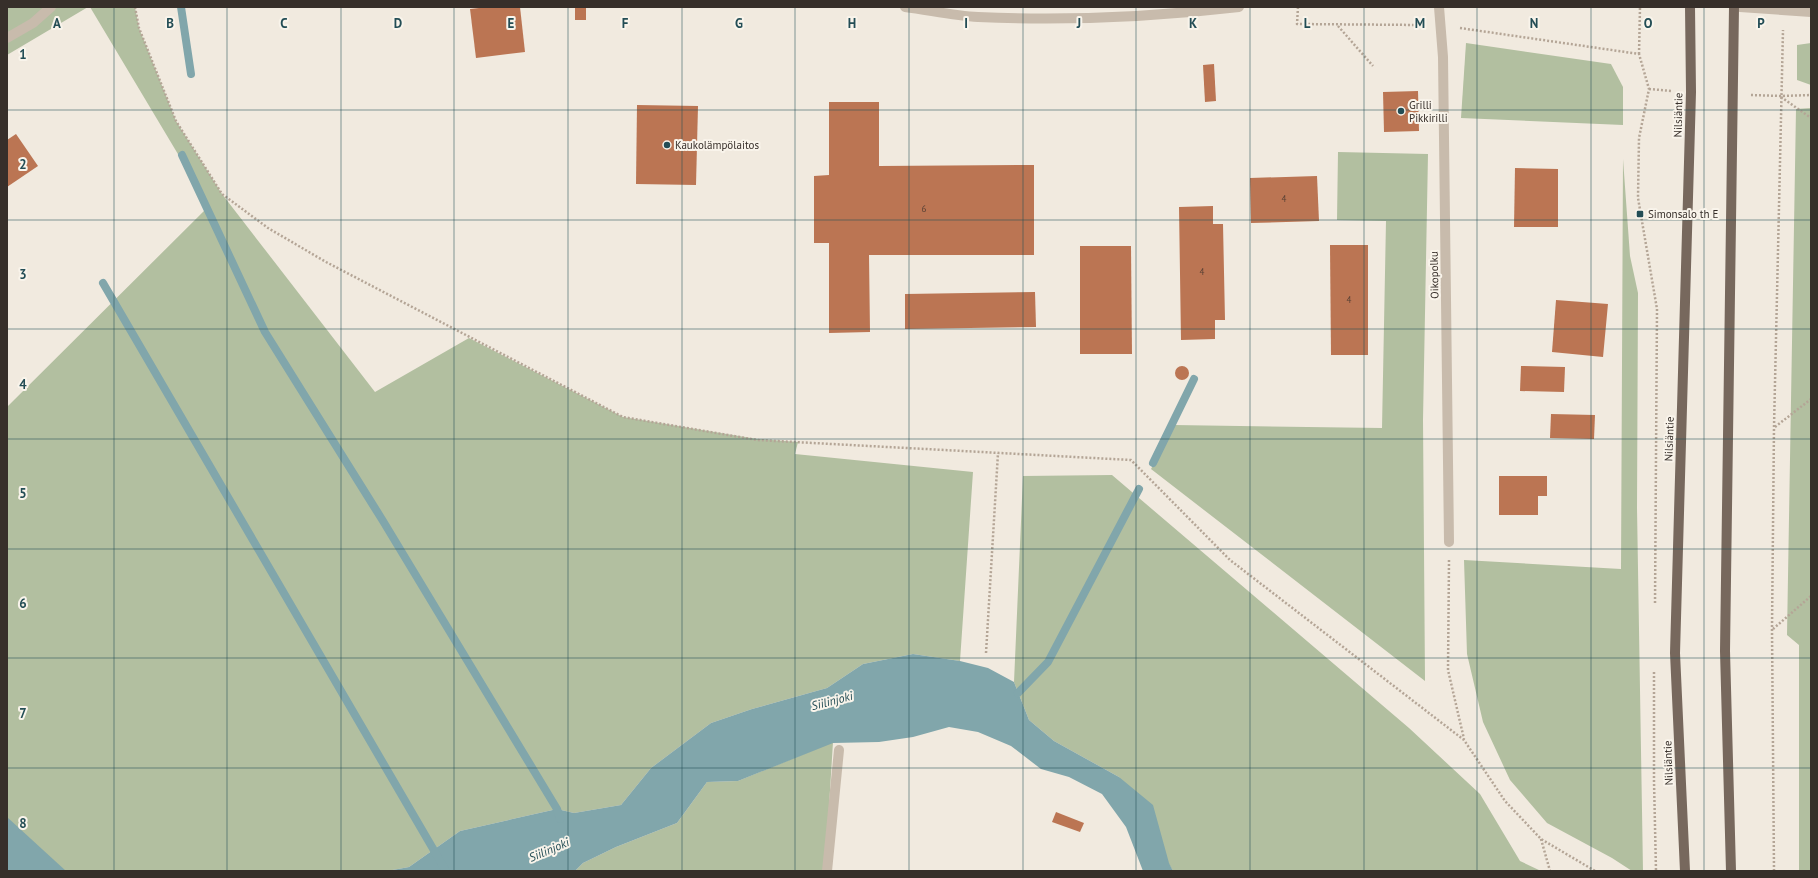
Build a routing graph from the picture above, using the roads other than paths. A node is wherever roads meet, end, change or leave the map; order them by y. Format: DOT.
graph roads {
  1 [pos="52,7"];
  2 [pos="905,7"];
  3 [pos="1239,7"];
  4 [pos="1439,7"];
  5 [pos="1690,7"];
  6 [pos="1734,7"];
  7 [pos="1740,7"];
  8 [pos="1811,12"];
  9 [pos="7,38"];
  10 [pos="1449,542"];
  11 [pos="840,750"];
  12 [pos="827,871"];
  13 [pos="1685,871"];
  14 [pos="1731,871"];
  1 -- 9 [label="street"];
  2 -- 3 [label="street"];
  4 -- 10 [label="street, Oikopolku"];
  5 -- 13 [label="main road, Nilsiäntie"];
  6 -- 14 [label="main road"];
  7 -- 8 [label="street"];
  11 -- 12 [label="street"];
}
